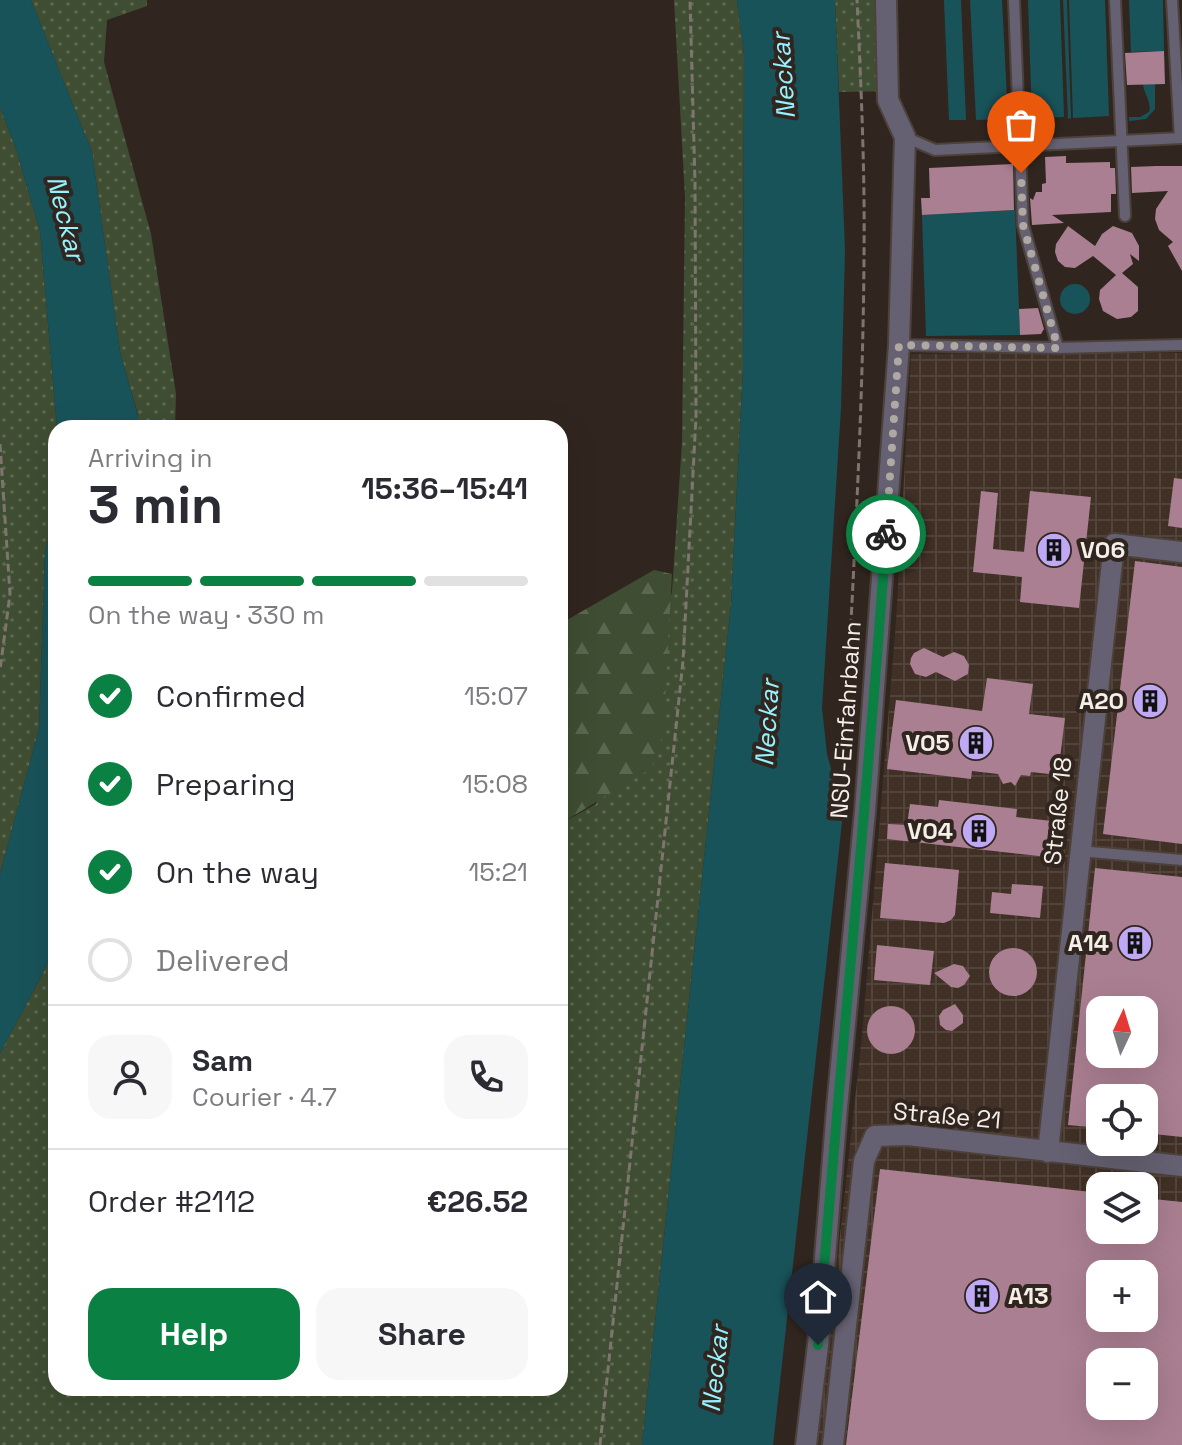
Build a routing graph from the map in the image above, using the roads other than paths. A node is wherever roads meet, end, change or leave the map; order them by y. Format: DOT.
graph roads {
  1 [pos="886,0"];
  2 [pos="1014,0"];
  3 [pos="1115,0"];
  4 [pos="1172,0"];
  5 [pos="905,137"];
  6 [pos="1181,138"];
  7 [pos="1121,142"];
  8 [pos="1020,146"];
  9 [pos="1125,216"];
  10 [pos="899,345"];
  11 [pos="1182,345"];
  12 [pos="1058,348"];
  13 [pos="1182,552"];
  14 [pos="1079,851"];
  15 [pos="1182,860"];
  16 [pos="1048,1152"];
  17 [pos="1182,1166"];
  18 [pos="806,1445"];
  19 [pos="833,1445"];
  1 -- 5 [label="street, NSU-Einfahrbahn"];
  2 -- 8 [label="lane"];
  3 -- 7 [label="lane"];
  4 -- 6 [label="lane"];
  5 -- 8 [label="lane"];
  5 -- 10 [label="street, NSU-Einfahrbahn"];
  6 -- 7 [label="lane"];
  7 -- 8 [label="lane"];
  7 -- 9 [label="lane"];
  8 -- 12 [label="lane"];
  10 -- 12 [label="lane"];
  10 -- 18 [label="street, NSU-Einfahrbahn"];
  11 -- 12 [label="lane"];
  13 -- 14 [label="street, Straße 18"];
  14 -- 15 [label="lane"];
  14 -- 16 [label="street, Straße 18"];
  16 -- 17 [label="street, Straße 21"];
  16 -- 19 [label="street, Straße 21"];
}
